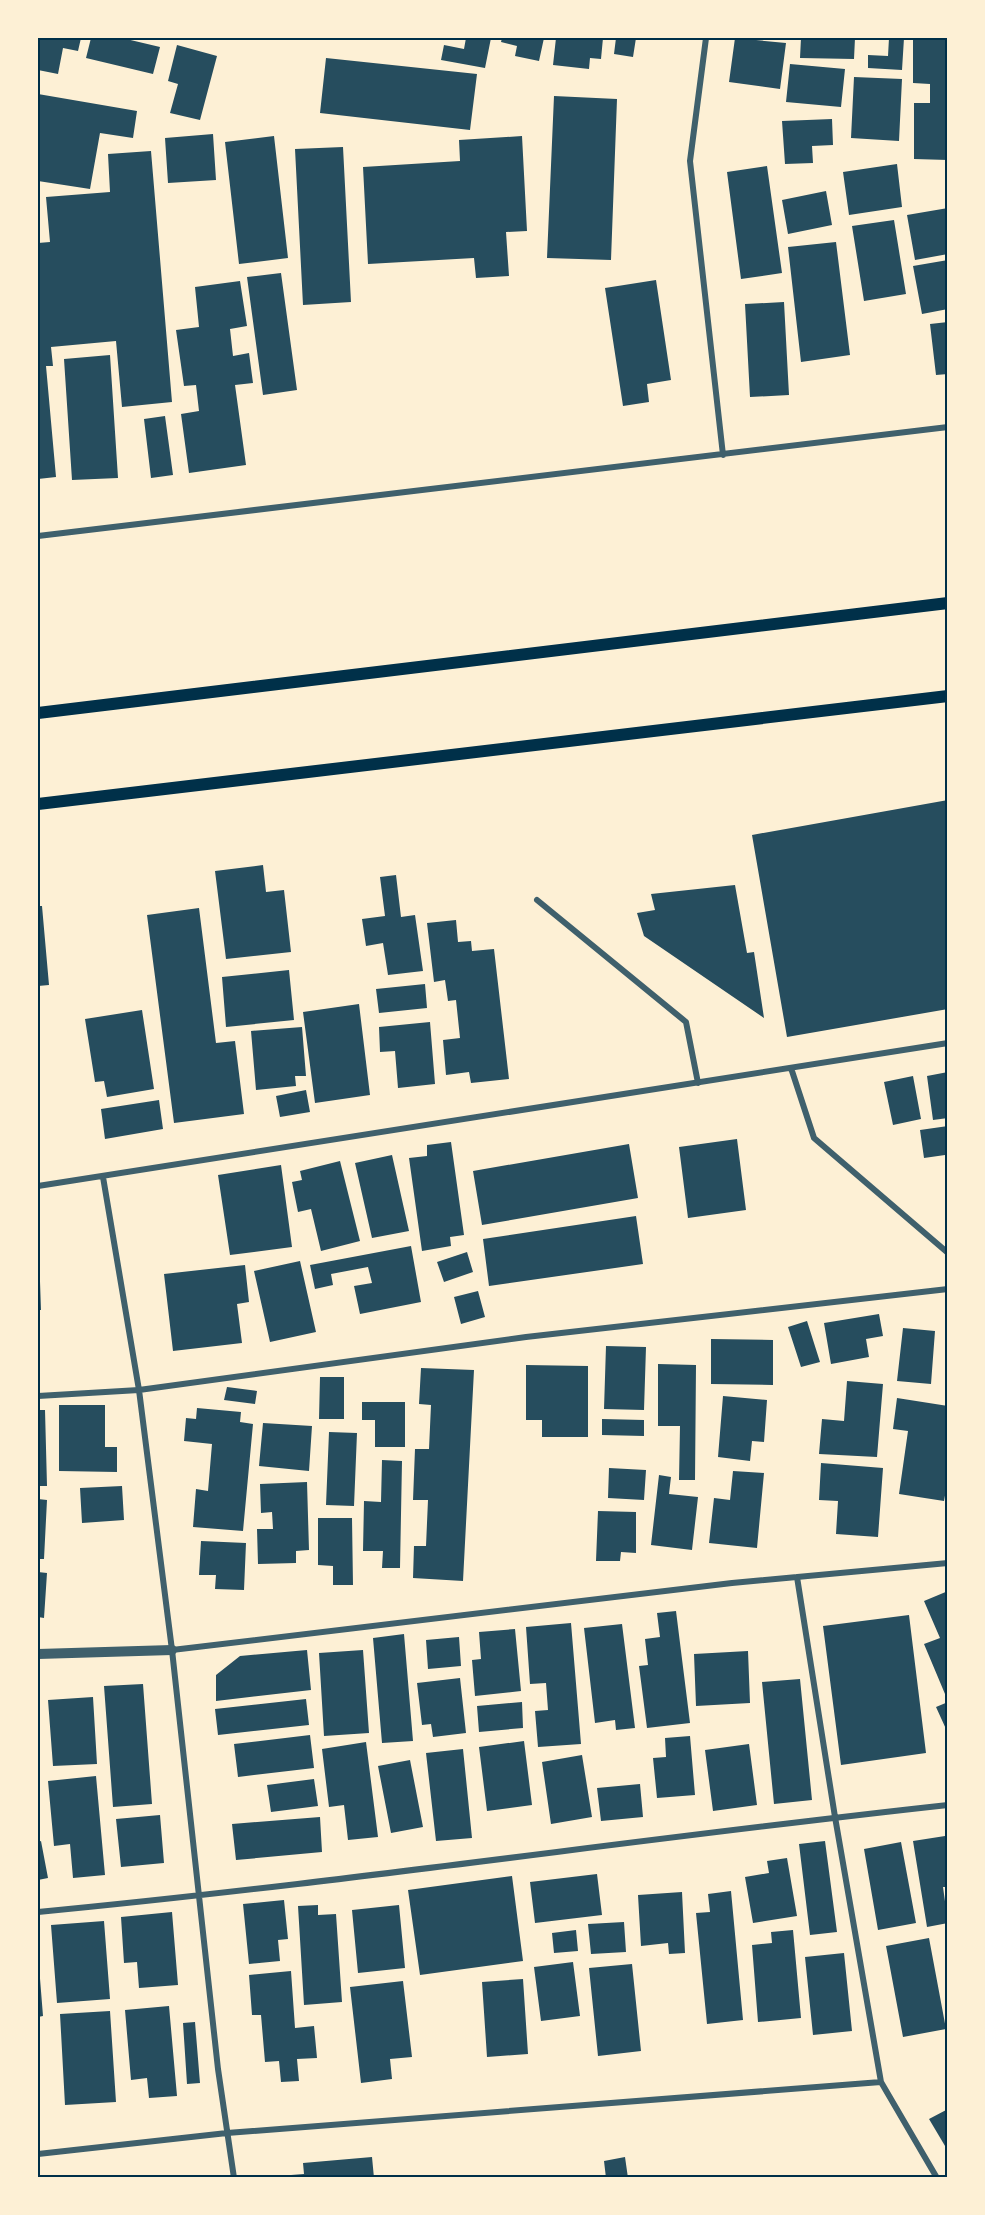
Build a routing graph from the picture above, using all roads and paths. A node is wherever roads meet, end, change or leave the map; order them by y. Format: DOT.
graph roads {
  1 [pos="706,38"];
  2 [pos="948,427"];
  3 [pos="723,455"];
  4 [pos="38,536"];
  5 [pos="948,603"];
  6 [pos="948,696"];
  7 [pos="38,713"];
  8 [pos="38,804"];
  9 [pos="537,900"];
  10 [pos="948,1044"];
  11 [pos="791,1068"];
  12 [pos="698,1083"];
  13 [pos="103,1178"];
  14 [pos="38,1186"];
  15 [pos="948,1253"];
  16 [pos="948,1288"];
  17 [pos="139,1389"];
  18 [pos="38,1396"];
  19 [pos="948,1563"];
  20 [pos="797,1577"];
  21 [pos="172,1650"];
  22 [pos="38,1654"];
  23 [pos="948,1805"];
  24 [pos="835,1817"];
  25 [pos="199,1897"];
  26 [pos="38,1912"];
  27 [pos="880,2082"];
  28 [pos="227,2133"];
  29 [pos="38,2154"];
  30 [pos="234,2178"];
  31 [pos="937,2178"];
  1 -- 3 [label="street"];
  2 -- 3 [label="street"];
  3 -- 4 [label="street"];
  5 -- 7 [label="main road"];
  6 -- 8 [label="main road"];
  9 -- 12 [label="street"];
  10 -- 11 [label="street"];
  11 -- 12 [label="street"];
  11 -- 15 [label="street"];
  12 -- 13 [label="street"];
  13 -- 14 [label="street"];
  13 -- 17 [label="street"];
  16 -- 17 [label="street"];
  17 -- 18 [label="street"];
  17 -- 21 [label="street"];
  19 -- 20 [label="street"];
  20 -- 21 [label="street"];
  20 -- 24 [label="street"];
  21 -- 22 [label="street"];
  21 -- 25 [label="street"];
  23 -- 24 [label="street"];
  24 -- 25 [label="street"];
  24 -- 27 [label="street"];
  25 -- 26 [label="street"];
  25 -- 28 [label="street"];
  27 -- 28 [label="street"];
  27 -- 31 [label="street"];
  28 -- 29 [label="street"];
  28 -- 30 [label="street"];
}
